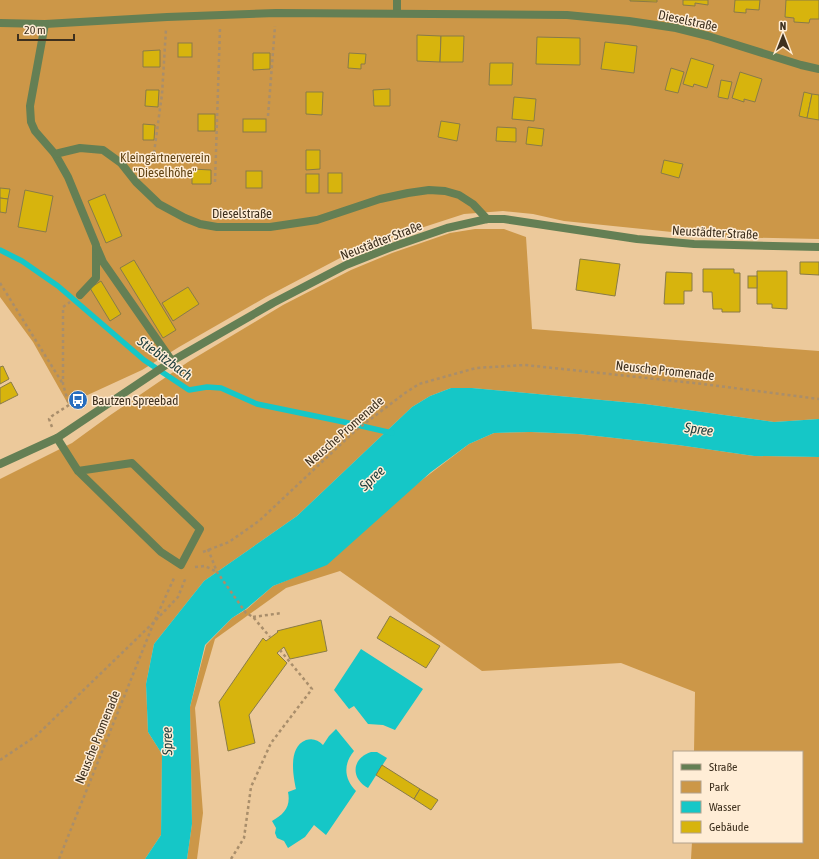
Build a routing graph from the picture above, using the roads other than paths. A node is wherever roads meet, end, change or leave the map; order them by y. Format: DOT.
graph roads {
  1 [pos="397,0"];
  2 [pos="397,13"];
  3 [pos="0,23"];
  4 [pos="45,24"];
  5 [pos="819,69"];
  6 [pos="55,154"];
  7 [pos="487,219"];
  8 [pos="96,245"];
  9 [pos="819,247"];
  10 [pos="80,295"];
  11 [pos="170,363"];
  12 [pos="57,438"];
  13 [pos="0,464"];
  14 [pos="78,471"];
  1 -- 2 [label="street"];
  2 -- 4 [label="street, Dieselstraße"];
  2 -- 5 [label="street, Dieselstraße"];
  3 -- 4 [label="street, Dieselstraße"];
  4 -- 6 [label="street"];
  6 -- 7 [label="street, Dieselstraße"];
  6 -- 8 [label="street"];
  7 -- 9 [label="street, Neustädter Straße"];
  7 -- 11 [label="street, Neustädter Straße"];
  8 -- 10 [label="street"];
  8 -- 11 [label="street"];
  11 -- 12 [label="street, Neustädter Straße"];
  12 -- 13 [label="street, Neustädter Straße"];
  12 -- 14 [label="street"];
  14 -- 14 [label="street"];
}
